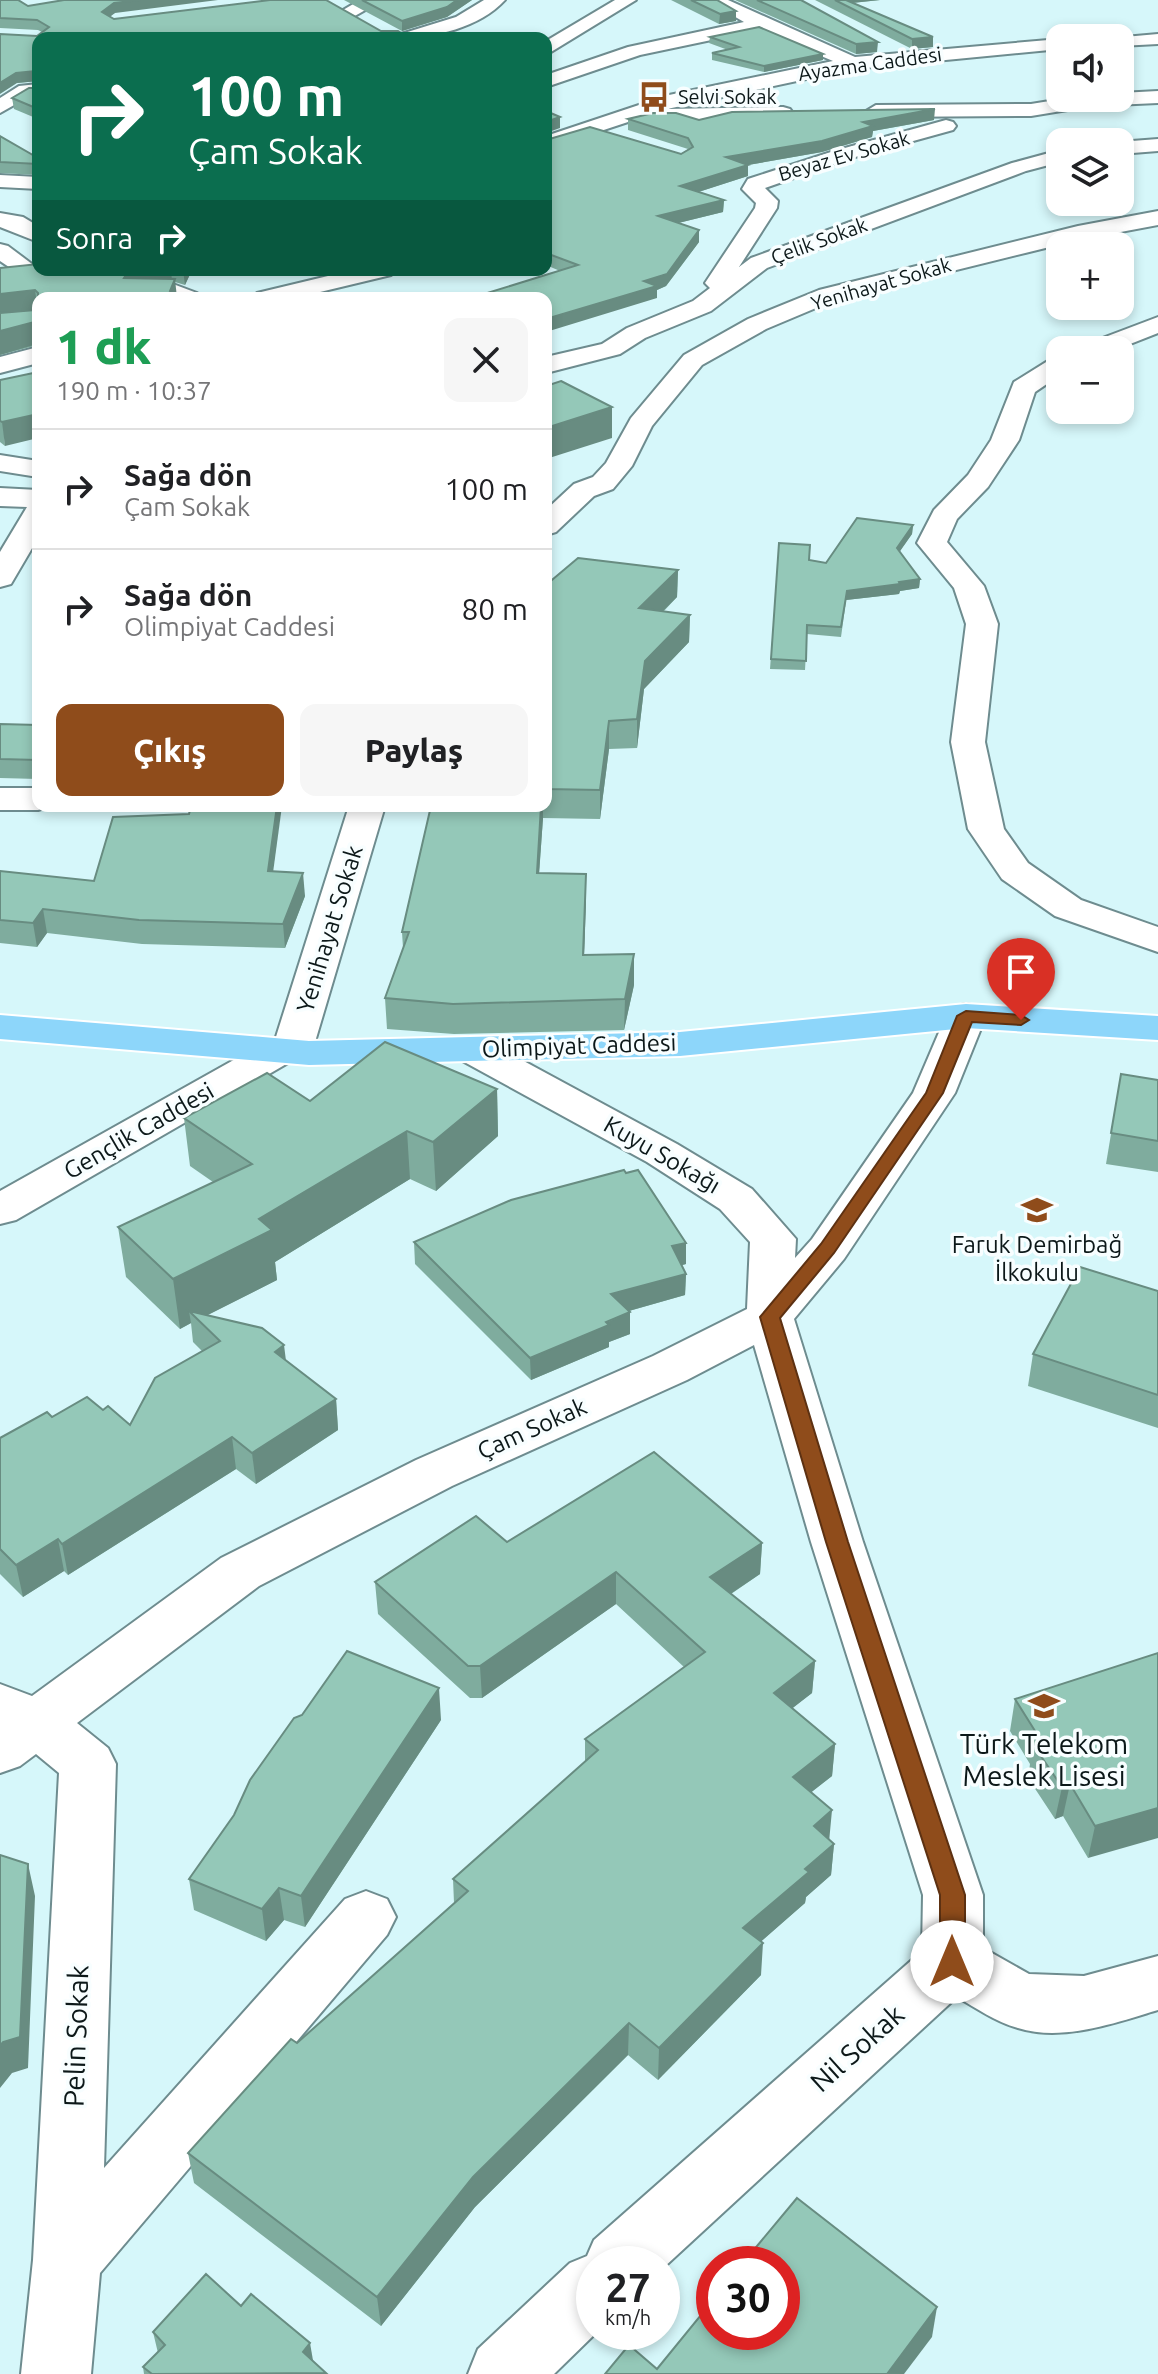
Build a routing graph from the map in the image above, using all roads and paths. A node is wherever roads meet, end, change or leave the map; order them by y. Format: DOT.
graph roads {
  1 [pos="374,0"];
  2 [pos="496,0"];
  3 [pos="627,0"];
  4 [pos="715,0"];
  5 [pos="348,14"];
  6 [pos="761,24"];
  7 [pos="418,32"];
  8 [pos="1158,39"];
  9 [pos="1134,40"];
  10 [pos="879,43"];
  11 [pos="552,45"];
  12 [pos="1046,45"];
  13 [pos="1004,49"];
  14 [pos="906,57"];
  15 [pos="853,63"];
  16 [pos="1038,68"];
  17 [pos="552,79"];
  18 [pos="32,90"];
  19 [pos="1158,97"];
  20 [pos="1134,98"];
  21 [pos="0,107"];
  22 [pos="1046,107"];
  23 [pos="1031,110"];
  24 [pos="803,112"];
  25 [pos="851,112"];
  26 [pos="629,115"];
  27 [pos="560,118"];
  28 [pos="589,128"];
  29 [pos="619,137"];
  30 [pos="552,141"];
  31 [pos="1158,145"];
  32 [pos="1134,147"];
  33 [pos="1046,160"];
  34 [pos="0,181"];
  35 [pos="32,183"];
  36 [pos="1158,205"];
  37 [pos="2,218"];
  38 [pos="1158,218"];
  39 [pos="1118,226"];
  40 [pos="32,234"];
  41 [pos="32,240"];
  42 [pos="0,250"];
  43 [pos="30,267"];
  44 [pos="358,276"];
  45 [pos="0,280"];
  46 [pos="290,292"];
  47 [pos="827,295"];
  48 [pos="702,306"];
  49 [pos="1158,324"];
  50 [pos="1128,336"];
  51 [pos="611,349"];
  52 [pos="32,357"];
  53 [pos="552,364"];
  54 [pos="0,365"];
  55 [pos="1046,373"];
  56 [pos="0,463"];
  57 [pos="618,466"];
  58 [pos="32,468"];
  59 [pos="556,479"];
  60 [pos="0,497"];
  61 [pos="32,499"];
  62 [pos="552,520"];
  63 [pos="32,522"];
  64 [pos="0,578"];
  65 [pos="0,799"];
  66 [pos="32,799"];
  67 [pos="365,812"];
  68 [pos="1158,940"];
  69 [pos="966,1016"];
  70 [pos="0,1027"];
  71 [pos="1158,1028"];
  72 [pos="471,1049"];
  73 [pos="285,1052"];
  74 [pos="0,1210"];
  75 [pos="770,1317"];
  76 [pos="12,1726"];
  77 [pos="366,1917"];
  78 [pos="952,1962"];
  79 [pos="1158,1983"];
  80 [pos="638,2246"];
  81 [pos="67,2260"];
  82 [pos="576,2304"];
  83 [pos="56,2374"];
  84 [pos="503,2374"];
  1 -- 5 [label="street"];
  2 -- 7 [label="street"];
  3 -- 11 [label="street"];
  4 -- 6 [label="street"];
  6 -- 15 [label="street"];
  6 -- 17 [label="street"];
  8 -- 9 [label="street"];
  10 -- 14 [label="street"];
  12 -- 13 [label="street, Ayazma Caddesi"];
  13 -- 14 [label="street, Ayazma Caddesi"];
  13 -- 16 [label="street"];
  14 -- 15 [label="street, Ayazma Caddesi"];
  15 -- 26 [label="street, Ayazma Caddesi"];
  18 -- 21 [label="street"];
  19 -- 20 [label="street"];
  22 -- 23 [label="street"];
  23 -- 25 [label="street"];
  23 -- 48 [label="street, Beyaz Ev Sokak"];
  24 -- 26 [label="street"];
  26 -- 28 [label="street, Ayazma Caddesi"];
  27 -- 28 [label="street"];
  28 -- 29 [label="street"];
  28 -- 30 [label="street, Ayazma Caddesi"];
  31 -- 32 [label="street"];
  33 -- 48 [label="street, Çelik Sokak"];
  34 -- 35 [label="street"];
  36 -- 39 [label="street"];
  37 -- 40 [label="street"];
  38 -- 39 [label="street, Yenihayat Sokak"];
  39 -- 47 [label="street, Yenihayat Sokak"];
  41 -- 42 [label="street"];
  42 -- 43 [label="street"];
  43 -- 45 [label="street"];
  44 -- 46 [label="street"];
  47 -- 51 [label="street"];
  47 -- 57 [label="street, Yenihayat Sokak"];
  48 -- 51 [label="street, Çelik Sokak"];
  49 -- 50 [label="street"];
  51 -- 53 [label="street, Çelik Sokak"];
  52 -- 54 [label="street"];
  55 -- 68 [label="street"];
  56 -- 58 [label="street"];
  57 -- 59 [label="street"];
  57 -- 62 [label="street, Yenihayat Sokak"];
  60 -- 61 [label="street"];
  63 -- 64 [label="street"];
  65 -- 66 [label="street"];
  67 -- 73 [label="street, Yenihayat Sokak"];
  69 -- 71 [label="main road, Olimpiyat Caddesi"];
  69 -- 72 [label="main road, Olimpiyat Caddesi"];
  69 -- 75 [label="street, Çam Sokak"];
  70 -- 73 [label="main road, Olimpiyat Caddesi"];
  72 -- 73 [label="main road, Olimpiyat Caddesi"];
  72 -- 75 [label="street, Kuyu Sokağı"];
  73 -- 74 [label="street, Gençlik Caddesi"];
  75 -- 76 [label="street, Çam Sokak"];
  75 -- 78 [label="street"];
  76 -- 81 [label="street, Pelin Sokak"];
  77 -- 81 [label="street"];
  78 -- 79 [label="street"];
  78 -- 80 [label="street, Nil Sokak"];
  81 -- 83 [label="street, Pelin Sokak"];
  82 -- 84 [label="street"];
}
